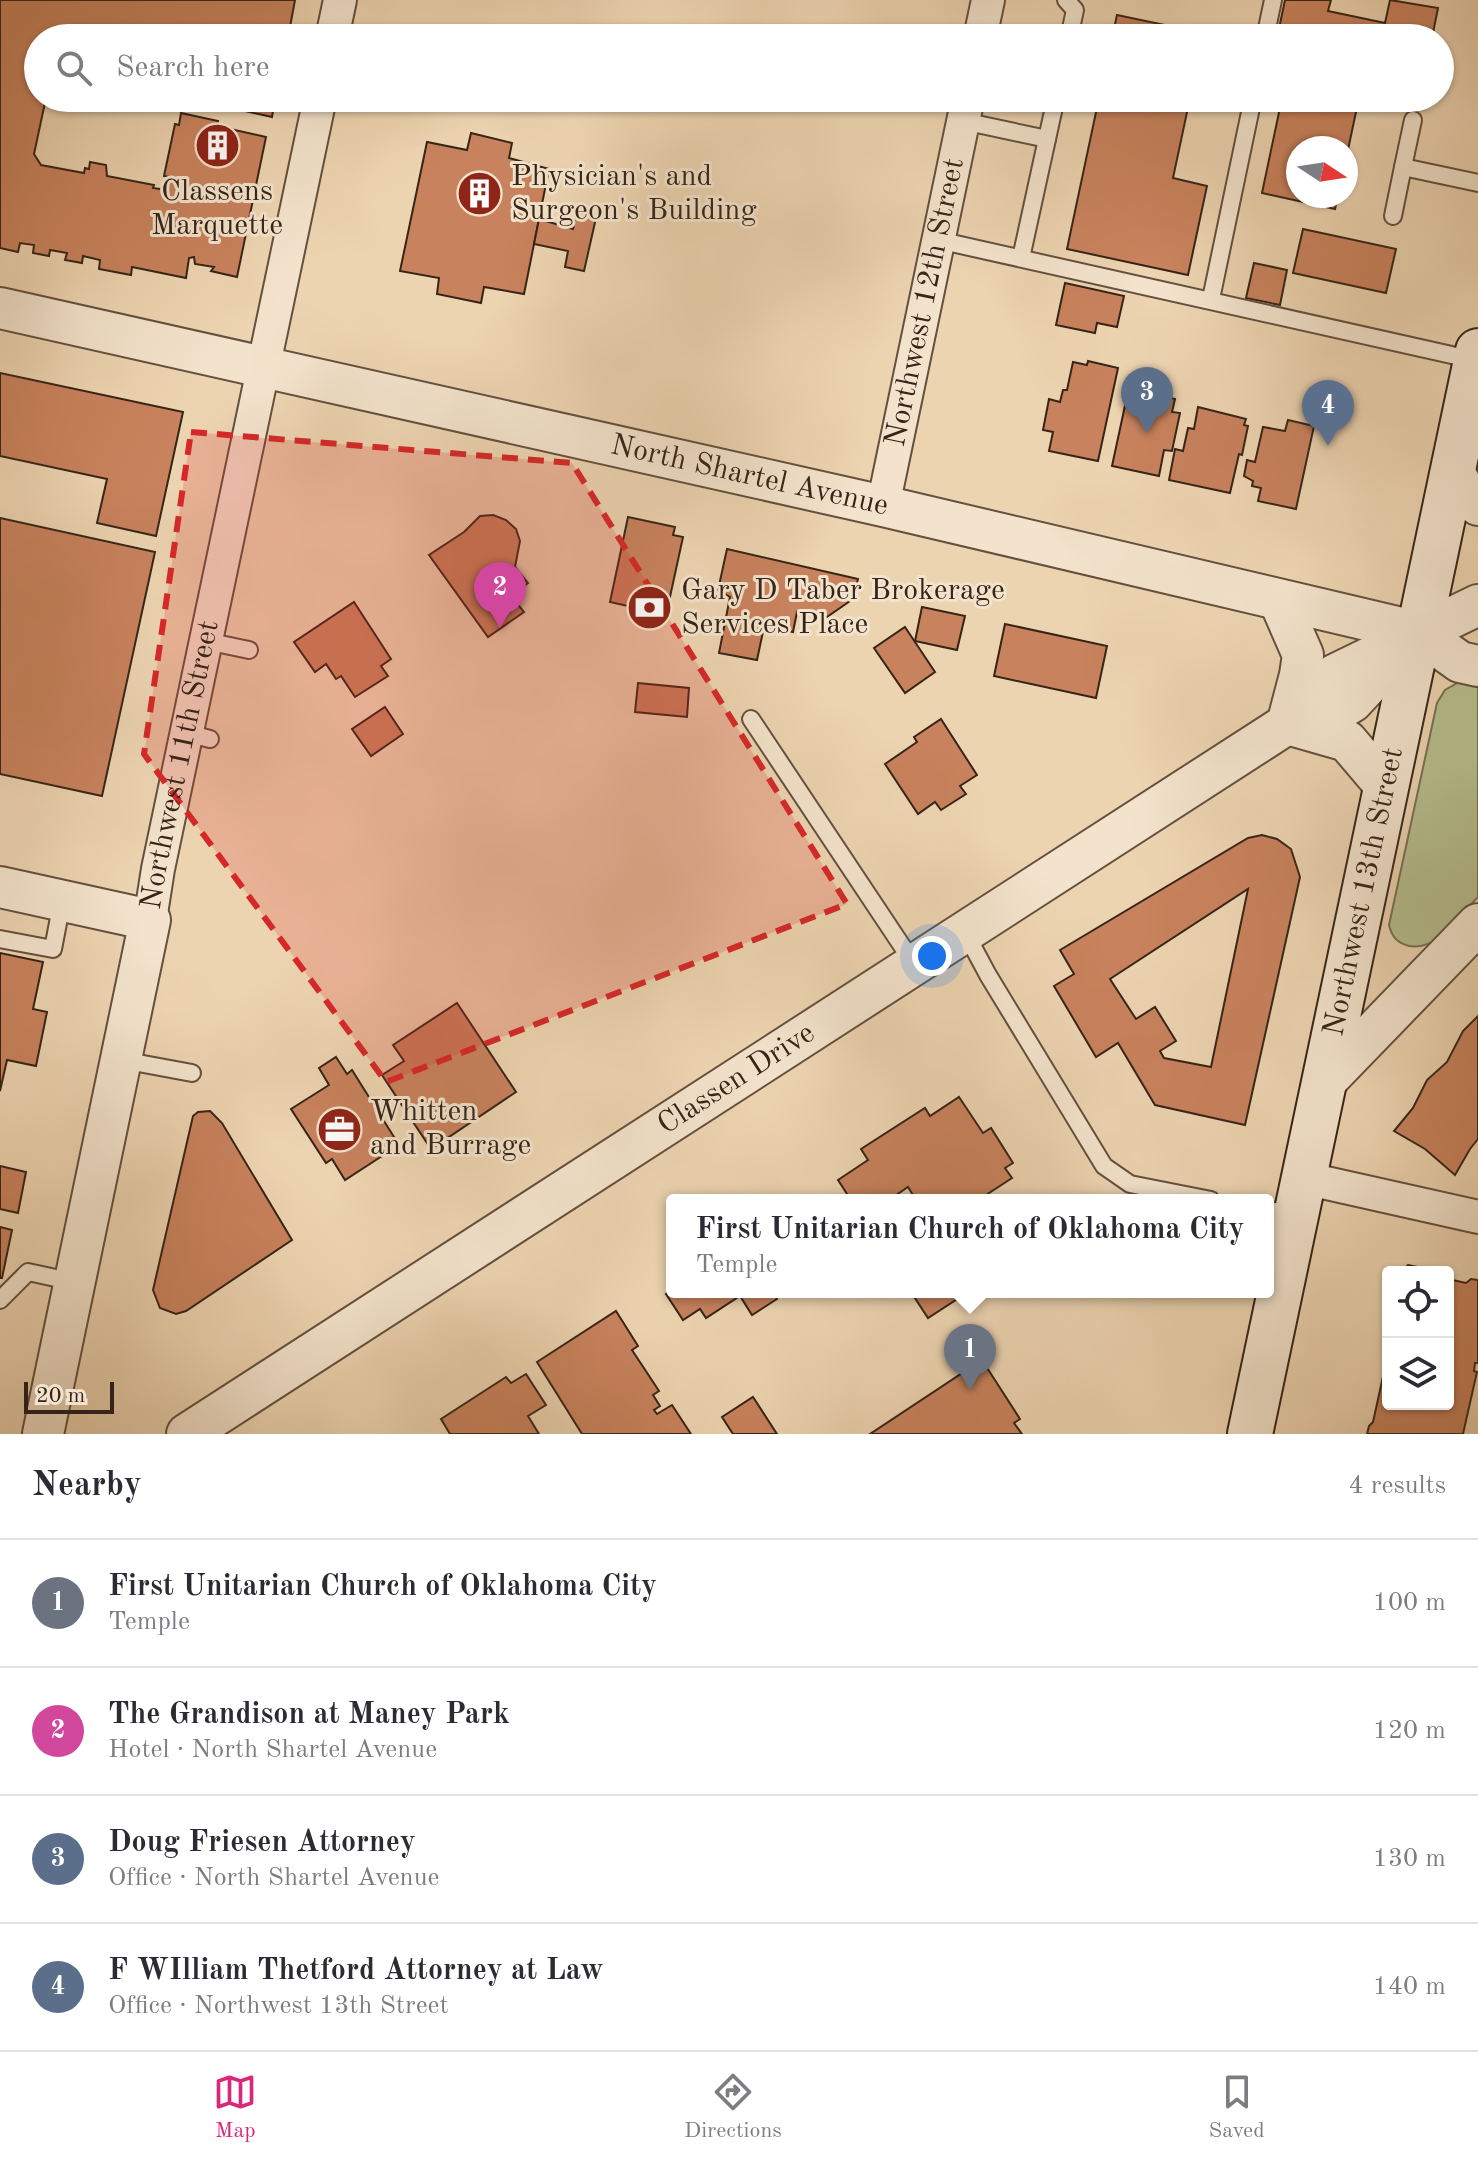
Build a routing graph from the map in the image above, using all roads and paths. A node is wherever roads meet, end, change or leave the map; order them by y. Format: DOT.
graph roads {
  1 [pos="340,0"];
  2 [pos="988,0"];
  3 [pos="1066,0"];
  4 [pos="1273,0"];
  5 [pos="335,24"];
  6 [pos="983,24"];
  7 [pos="1072,24"];
  8 [pos="1268,24"];
  9 [pos="317,112"];
  10 [pos="965,112"];
  11 [pos="974,112"];
  12 [pos="1053,112"];
  13 [pos="1250,112"];
  14 [pos="1413,120"];
  15 [pos="1047,139"];
  16 [pos="1403,167"];
  17 [pos="1478,183"];
  18 [pos="1393,216"];
  19 [pos="938,240"];
  20 [pos="1021,258"];
  21 [pos="1211,299"];
  22 [pos="3,310"];
  23 [pos="1477,356"];
  24 [pos="264,368"];
  25 [pos="1453,469"];
  26 [pos="1478,505"];
  27 [pos="883,506"];
  28 [pos="1279,600"];
  29 [pos="1455,621"];
  30 [pos="206,641"];
  31 [pos="249,650"];
  32 [pos="1478,666"];
  33 [pos="751,719"];
  34 [pos="1287,724"];
  35 [pos="1387,788"];
  36 [pos="0,887"];
  37 [pos="62,901"];
  38 [pos="158,912"];
  39 [pos="1478,924"];
  40 [pos="964,932"];
  41 [pos="0,939"];
  42 [pos="914,964"];
  43 [pos="122,1060"];
  44 [pos="192,1073"];
  45 [pos="1324,1083"];
  46 [pos="1181,1194"];
  47 [pos="1289,1201"];
  48 [pos="1478,1217"];
  49 [pos="75,1282"];
  50 [pos="1274,1291"];
  51 [pos="1273,1298"];
  52 [pos="0,1300"];
  53 [pos="43,1434"];
  54 [pos="187,1434"];
  55 [pos="1250,1434"];
  1 -- 5 [label="street"];
  2 -- 6 [label="street"];
  3 -- 7 [label="lane"];
  4 -- 8 [label="lane"];
  9 -- 24 [label="street, Northwest 11th Street"];
  10 -- 19 [label="street, Northwest 12th Street"];
  11 -- 15 [label="lane"];
  12 -- 15 [label="lane"];
  13 -- 21 [label="lane"];
  14 -- 16 [label="lane"];
  15 -- 20 [label="lane"];
  16 -- 17 [label="lane"];
  16 -- 18 [label="lane"];
  19 -- 20 [label="lane"];
  19 -- 27 [label="street, Northwest 12th Street"];
  20 -- 21 [label="lane"];
  21 -- 23 [label="lane"];
  22 -- 24 [label="street, North Shartel Avenue"];
  23 -- 25 [label="main road, Northwest 13th Street"];
  24 -- 27 [label="street, North Shartel Avenue"];
  24 -- 30 [label="street, Northwest 11th Street"];
  25 -- 26 [label="street"];
  25 -- 29 [label="main road, Northwest 13th Street"];
  27 -- 28 [label="street, North Shartel Avenue"];
  28 -- 29 [label="street, North Shartel Avenue"];
  28 -- 34 [label="street"];
  29 -- 32 [label="street, North Shartel Avenue"];
  29 -- 34 [label="street, Classen Drive"];
  29 -- 35 [label="main road, Northwest 13th Street"];
  30 -- 31 [label="lane"];
  30 -- 38 [label="street, Northwest 11th Street"];
  33 -- 42 [label="lane"];
  34 -- 35 [label="street"];
  34 -- 40 [label="street, Classen Drive"];
  35 -- 45 [label="main road, Northwest 13th Street"];
  36 -- 37 [label="street"];
  37 -- 38 [label="street"];
  37 -- 41 [label="lane"];
  38 -- 43 [label="street, Northwest 11th Street"];
  39 -- 45 [label="street"];
  40 -- 42 [label="street, Classen Drive"];
  40 -- 46 [label="lane"];
  42 -- 54 [label="street, Classen Drive"];
  43 -- 44 [label="lane"];
  43 -- 49 [label="street, Northwest 11th Street"];
  45 -- 47 [label="main road, Northwest 13th Street"];
  47 -- 48 [label="street"];
  47 -- 50 [label="main road, Northwest 13th Street"];
  49 -- 52 [label="lane"];
  49 -- 53 [label="street, Northwest 11th Street"];
  51 -- 55 [label="main road, Northwest 13th Street"];
}
